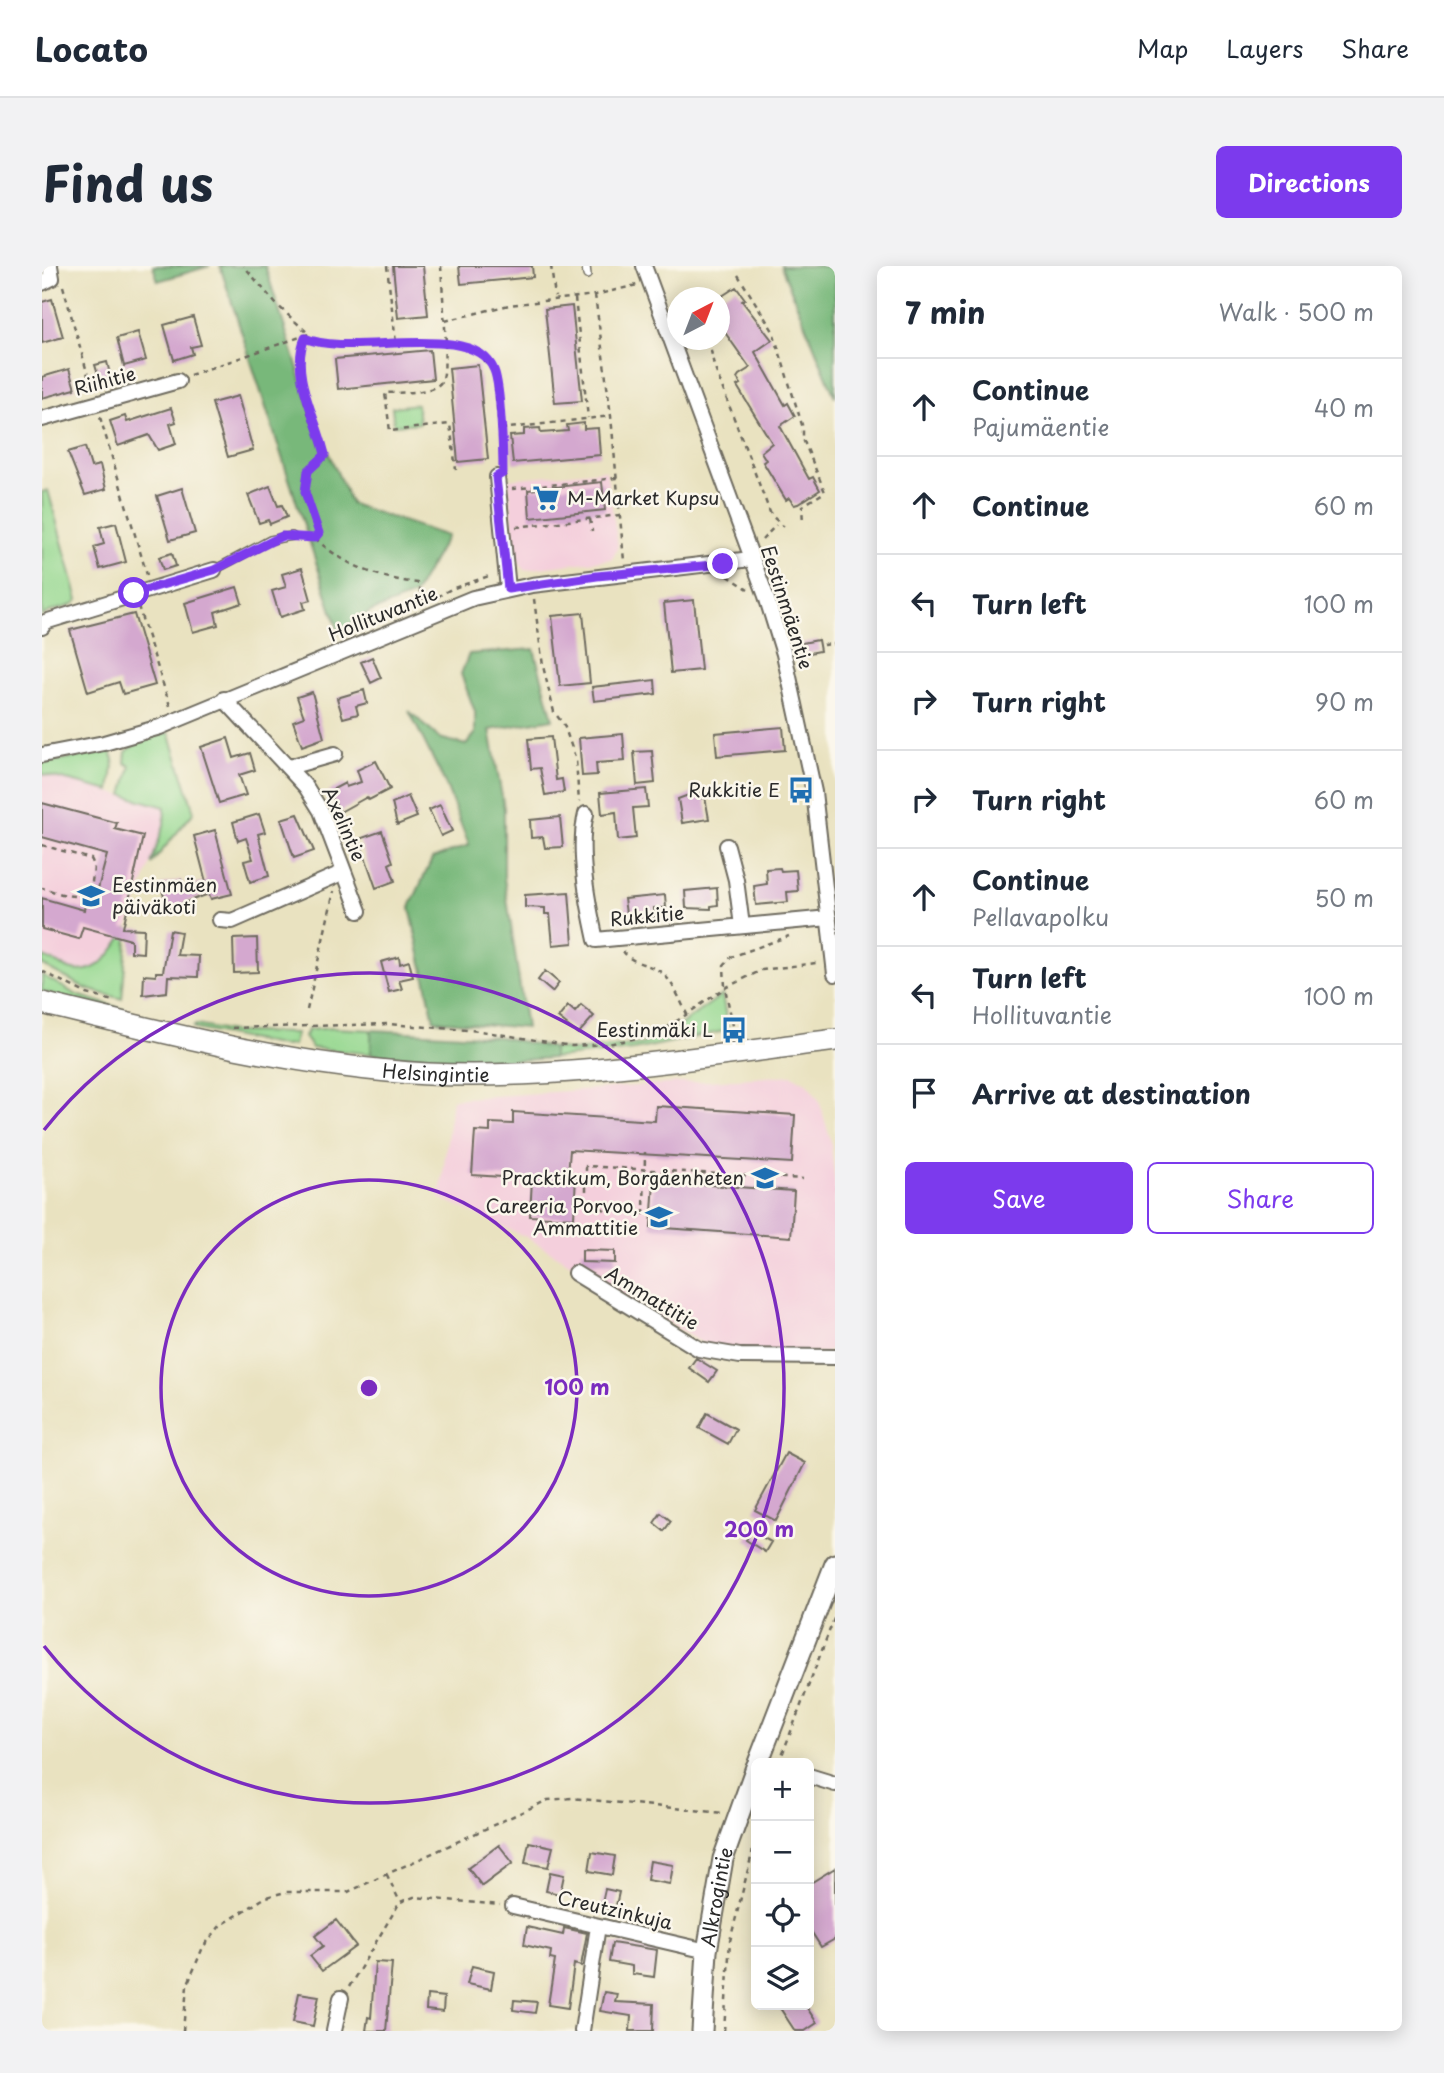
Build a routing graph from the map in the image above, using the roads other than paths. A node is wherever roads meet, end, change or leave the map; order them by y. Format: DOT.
graph roads {
  1 [pos="586,266"];
  2 [pos="644,266"];
  3 [pos="587,275"];
  4 [pos="178,381"];
  5 [pos="42,419"];
  6 [pos="496,477"];
  7 [pos="292,536"];
  8 [pos="751,559"];
  9 [pos="214,570"];
  10 [pos="508,589"];
  11 [pos="42,627"];
  12 [pos="224,699"];
  13 [pos="335,754"];
  14 [pos="42,755"];
  15 [pos="289,767"];
  16 [pos="586,814"];
  17 [pos="727,846"];
  18 [pos="338,875"];
  19 [pos="359,911"];
  20 [pos="829,918"];
  21 [pos="220,920"];
  22 [pos="742,926"];
  23 [pos="835,975"];
  24 [pos="42,1003"];
  25 [pos="835,1040"];
  26 [pos="575,1273"];
  27 [pos="835,1357"];
  28 [pos="835,1564"];
  29 [pos="763,1758"];
  30 [pos="814,1778"];
  31 [pos="835,1784"];
  32 [pos="751,1787"];
  33 [pos="513,1906"];
  34 [pos="598,1926"];
  35 [pos="708,1951"];
  36 [pos="341,1998"];
  37 [pos="334,2031"];
  38 [pos="582,2031"];
  39 [pos="702,2031"];
  1 -- 3 [label="lane"];
  2 -- 8 [label="street, Eestinmäentie"];
  4 -- 5 [label="street, Riihitie"];
  6 -- 10 [label="street"];
  7 -- 9 [label="lane"];
  8 -- 10 [label="street, Hollituvantie"];
  8 -- 20 [label="street, Eestinmäentie"];
  9 -- 11 [label="street"];
  10 -- 12 [label="street, Hollituvantie"];
  12 -- 14 [label="street, Hollituvantie"];
  12 -- 15 [label="street, Axelintie"];
  13 -- 15 [label="street"];
  15 -- 18 [label="street, Axelintie"];
  16 -- 22 [label="street, Rukkitie"];
  17 -- 22 [label="street"];
  18 -- 19 [label="street, Axelintie"];
  18 -- 21 [label="street"];
  20 -- 22 [label="street, Rukkitie"];
  20 -- 23 [label="street, Eestinmäentie"];
  24 -- 25 [label="main road, Helsingintie"];
  26 -- 27 [label="street, Ammattitie"];
  28 -- 29 [label="street, Alkrogintie"];
  30 -- 31 [label="street"];
  32 -- 35 [label="street, Alkrogintie"];
  33 -- 34 [label="street, Creutzinkuja"];
  34 -- 35 [label="street, Creutzinkuja"];
  34 -- 38 [label="street"];
  35 -- 39 [label="street, Alkrogintie"];
  36 -- 37 [label="street"];
}
